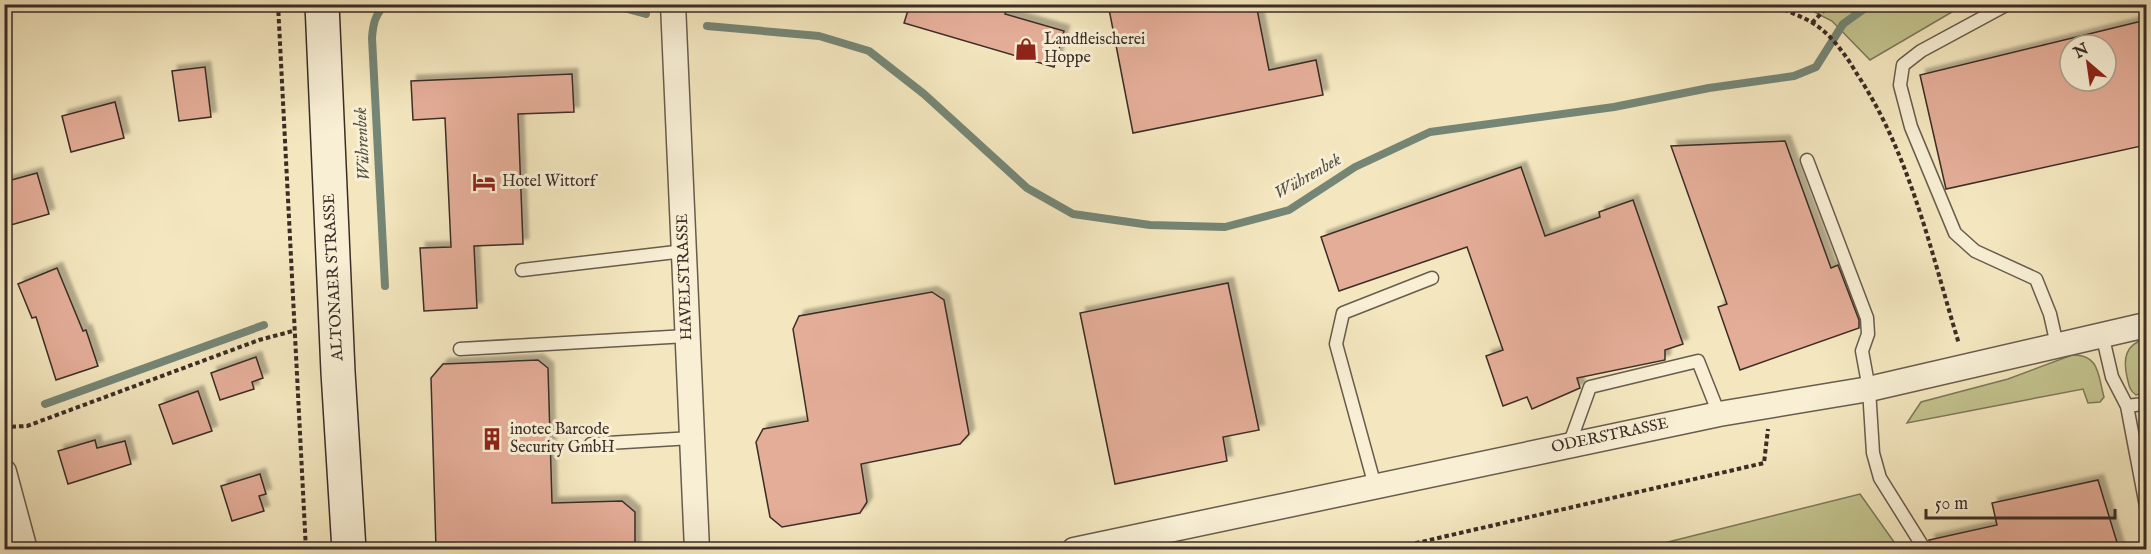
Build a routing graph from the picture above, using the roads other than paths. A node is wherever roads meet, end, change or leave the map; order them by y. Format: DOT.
graph roads {
  1 [pos="322,4"];
  2 [pos="673,4"];
  3 [pos="2008,4"];
  4 [pos="1807,160"];
  5 [pos="684,252"];
  6 [pos="522,270"];
  7 [pos="1432,278"];
  8 [pos="2146,326"];
  9 [pos="2102,334"];
  10 [pos="687,336"];
  11 [pos="2057,345"];
  12 [pos="460,349"];
  13 [pos="1869,389"];
  14 [pos="2125,401"];
  15 [pos="2143,404"];
  16 [pos="1719,414"];
  17 [pos="692,438"];
  18 [pos="591,444"];
  19 [pos="1569,445"];
  20 [pos="4,472"];
  21 [pos="1376,486"];
  22 [pos="2146,506"];
  23 [pos="25,549"];
  24 [pos="349,549"];
  25 [pos="697,549"];
  26 [pos="1074,549"];
  27 [pos="1925,549"];
  1 -- 24 [label="main road, ALTONAER STRASSE"];
  2 -- 5 [label="street, HAVELSTRASSE"];
  3 -- 11 [label="lane"];
  4 -- 13 [label="lane"];
  5 -- 6 [label="lane"];
  5 -- 10 [label="street, HAVELSTRASSE"];
  7 -- 21 [label="lane"];
  8 -- 9 [label="street, ODERSTRASSE"];
  9 -- 11 [label="street, ODERSTRASSE"];
  9 -- 14 [label="lane"];
  10 -- 12 [label="lane"];
  10 -- 17 [label="street, HAVELSTRASSE"];
  11 -- 13 [label="street, ODERSTRASSE"];
  13 -- 16 [label="street, ODERSTRASSE"];
  13 -- 27 [label="lane"];
  14 -- 15 [label="lane"];
  14 -- 22 [label="lane"];
  16 -- 19 [label="street, ODERSTRASSE"];
  16 -- 19 [label="lane"];
  17 -- 18 [label="lane"];
  17 -- 25 [label="street, HAVELSTRASSE"];
  19 -- 21 [label="street, ODERSTRASSE"];
  20 -- 23 [label="street"];
  21 -- 26 [label="street, ODERSTRASSE"];
}
